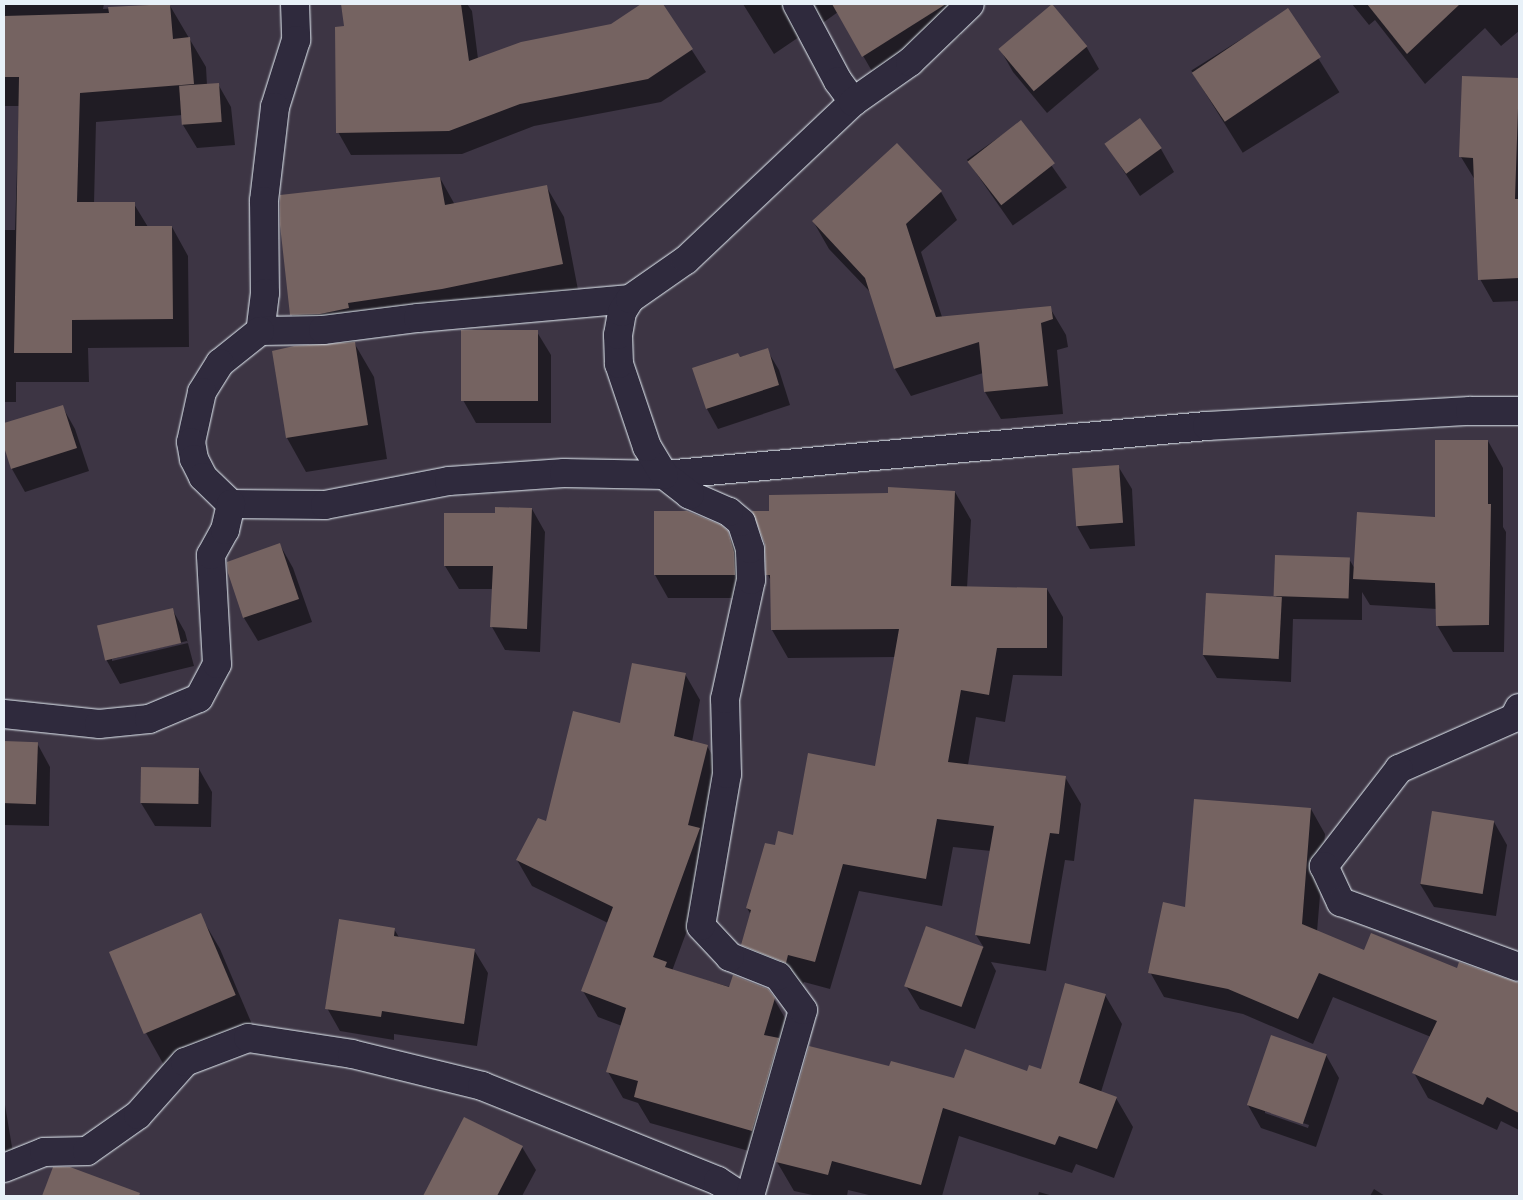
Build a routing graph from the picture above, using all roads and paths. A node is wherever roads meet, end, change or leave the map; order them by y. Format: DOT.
graph roads {
  1 [pos="295,4"];
  2 [pos="797,4"];
  3 [pos="970,4"];
  4 [pos="853,102"];
  5 [pos="630,299"];
  6 [pos="260,331"];
  7 [pos="1519,411"];
  8 [pos="664,475"];
  9 [pos="231,504"];
  10 [pos="1519,708"];
  11 [pos="4,714"];
  12 [pos="1519,967"];
  13 [pos="4,1168"];
  14 [pos="741,1196"];
  15 [pos="750,1196"];
  1 -- 6 [label="street"];
  2 -- 4 [label="street"];
  3 -- 4 [label="street"];
  4 -- 5 [label="street"];
  5 -- 6 [label="street"];
  5 -- 8 [label="street"];
  6 -- 9 [label="street"];
  7 -- 8 [label="street"];
  8 -- 9 [label="street"];
  8 -- 15 [label="street"];
  9 -- 11 [label="street"];
  10 -- 12 [label="street"];
  13 -- 14 [label="street"];
}
